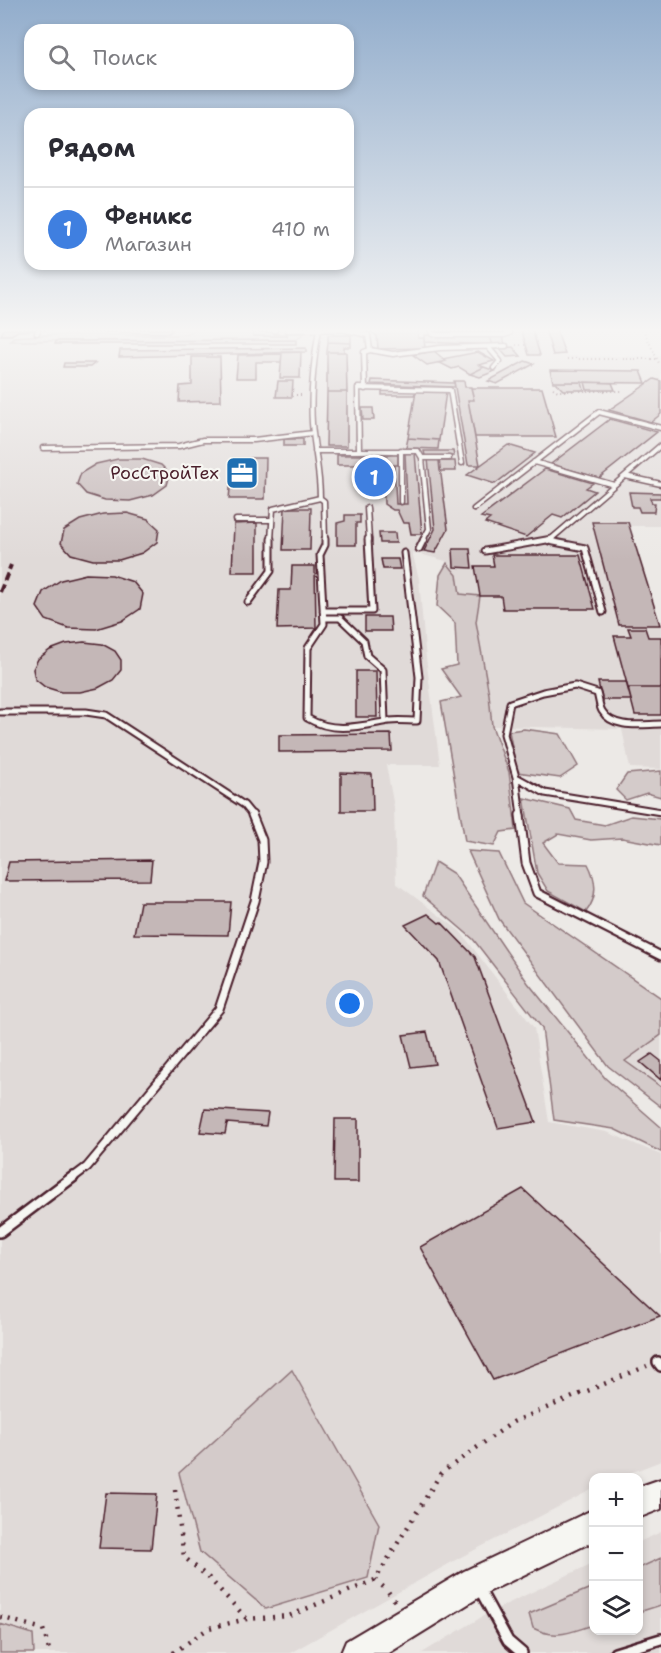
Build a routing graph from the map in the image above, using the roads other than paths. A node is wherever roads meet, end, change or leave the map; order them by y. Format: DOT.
graph roads {
  1 [pos="314,406"];
  2 [pos="358,406"];
  3 [pos="453,406"];
  4 [pos="661,428"];
  5 [pos="314,433"];
  6 [pos="661,446"];
  7 [pos="43,448"];
  8 [pos="359,450"];
  9 [pos="400,450"];
  10 [pos="315,451"];
  11 [pos="422,458"];
  12 [pos="449,458"];
  13 [pos="534,462"];
  14 [pos="462,463"];
  15 [pos="625,476"];
  16 [pos="661,484"];
  17 [pos="614,485"];
  18 [pos="320,498"];
  19 [pos="401,502"];
  20 [pos="367,508"];
  21 [pos="474,509"];
  22 [pos="236,520"];
  23 [pos="271,520"];
  24 [pos="549,541"];
  25 [pos="419,549"];
  26 [pos="485,551"];
  27 [pos="404,553"];
  28 [pos="248,602"];
  29 [pos="323,611"];
  30 [pos="603,612"];
  31 [pos="324,618"];
  32 [pos="0,712"];
  33 [pos="385,721"];
  34 [pos="661,724"];
  35 [pos="516,777"];
  36 [pos="661,812"];
  37 [pos="661,956"];
  38 [pos="0,1232"];
  39 [pos="661,1494"];
  40 [pos="643,1501"];
  41 [pos="589,1526"];
  42 [pos="475,1582"];
  43 [pos="661,1639"];
  44 [pos="358,1653"];
  45 [pos="522,1653"];
  46 [pos="615,1653"];
  1 -- 5 [label="lane"];
  2 -- 8 [label="lane"];
  3 -- 14 [label="lane"];
  4 -- 13 [label="lane"];
  5 -- 7 [label="lane"];
  5 -- 10 [label="lane"];
  6 -- 15 [label="lane"];
  8 -- 9 [label="lane"];
  8 -- 10 [label="lane"];
  9 -- 11 [label="lane"];
  9 -- 19 [label="lane"];
  10 -- 18 [label="lane"];
  11 -- 12 [label="lane"];
  11 -- 25 [label="lane"];
  13 -- 17 [label="lane"];
  13 -- 21 [label="lane"];
  15 -- 16 [label="lane"];
  15 -- 17 [label="lane"];
  17 -- 24 [label="lane"];
  18 -- 23 [label="lane"];
  18 -- 29 [label="lane"];
  20 -- 29 [label="lane"];
  22 -- 23 [label="lane"];
  23 -- 28 [label="lane"];
  24 -- 26 [label="lane"];
  24 -- 30 [label="lane"];
  27 -- 33 [label="lane"];
  29 -- 31 [label="lane"];
  31 -- 33 [label="lane"];
  31 -- 33 [label="lane"];
  32 -- 38 [label="lane"];
  34 -- 35 [label="lane"];
  35 -- 36 [label="lane"];
  35 -- 37 [label="lane"];
  39 -- 40 [label="main road"];
  41 -- 42 [label="main road"];
  42 -- 44 [label="main road"];
  42 -- 45 [label="lane"];
  43 -- 46 [label="lane"];
}
